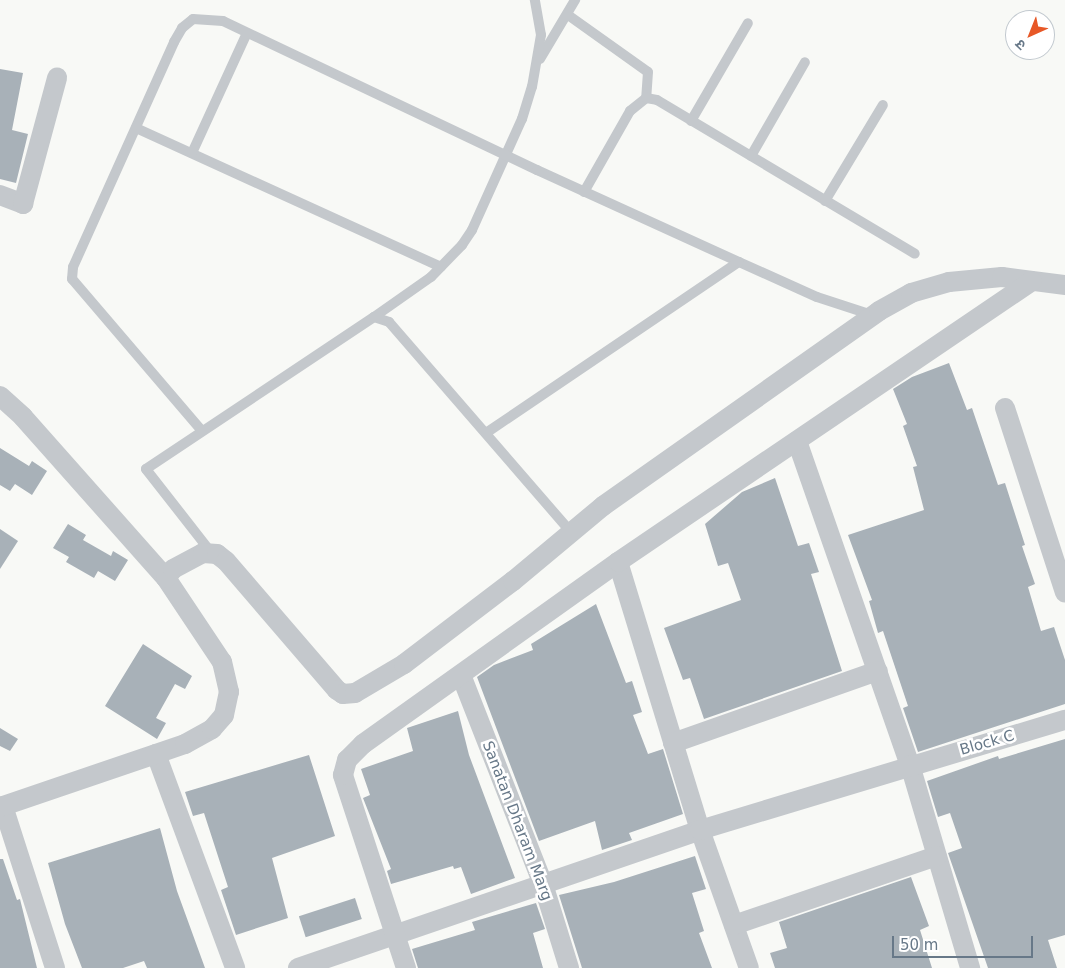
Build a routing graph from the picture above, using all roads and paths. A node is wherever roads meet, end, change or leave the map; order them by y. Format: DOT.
graph roads {
  1 [pos="535,0"];
  2 [pos="575,0"];
  3 [pos="568,15"];
  4 [pos="748,23"];
  5 [pos="247,33"];
  6 [pos="538,62"];
  7 [pos="806,62"];
  8 [pos="57,78"];
  9 [pos="646,98"];
  10 [pos="883,105"];
  11 [pos="691,121"];
  12 [pos="136,128"];
  13 [pos="192,153"];
  14 [pos="505,155"];
  15 [pos="751,156"];
  16 [pos="584,192"];
  17 [pos="0,195"];
  18 [pos="826,201"];
  19 [pos="915,254"];
  20 [pos="739,262"];
  21 [pos="441,267"];
  22 [pos="1032,281"];
  23 [pos="1065,285"];
  24 [pos="873,315"];
  25 [pos="374,317"];
  26 [pos="0,396"];
  27 [pos="1005,408"];
  28 [pos="202,431"];
  29 [pos="486,432"];
  30 [pos="797,441"];
  31 [pos="571,532"];
  32 [pos="210,551"];
  33 [pos="618,562"];
  34 [pos="166,578"];
  35 [pos="1065,593"];
  36 [pos="878,671"];
  37 [pos="460,675"];
  38 [pos="1065,720"];
  39 [pos="673,743"];
  40 [pos="156,754"];
  41 [pos="910,765"];
  42 [pos="2,807"];
  43 [pos="700,830"];
  44 [pos="937,856"];
  45 [pos="543,884"];
  46 [pos="734,925"];
  47 [pos="396,936"];
  48 [pos="55,968"];
  49 [pos="234,968"];
  50 [pos="298,968"];
  51 [pos="406,968"];
  52 [pos="570,968"];
  53 [pos="749,968"];
  54 [pos="970,968"];
  1 -- 6 [label="lane"];
  2 -- 3 [label="lane"];
  3 -- 6 [label="lane"];
  3 -- 9 [label="lane"];
  4 -- 11 [label="lane"];
  5 -- 12 [label="lane"];
  5 -- 13 [label="lane"];
  5 -- 14 [label="lane"];
  6 -- 14 [label="lane"];
  7 -- 15 [label="lane"];
  8 -- 17 [label="street"];
  9 -- 11 [label="lane"];
  9 -- 16 [label="lane"];
  10 -- 18 [label="lane"];
  11 -- 15 [label="lane"];
  12 -- 13 [label="lane"];
  12 -- 28 [label="lane"];
  13 -- 21 [label="lane"];
  14 -- 16 [label="lane"];
  14 -- 21 [label="lane"];
  15 -- 18 [label="lane"];
  16 -- 20 [label="lane"];
  18 -- 19 [label="lane"];
  20 -- 24 [label="lane"];
  20 -- 29 [label="lane"];
  21 -- 25 [label="lane"];
  22 -- 23 [label="street"];
  22 -- 24 [label="street"];
  22 -- 30 [label="street"];
  24 -- 31 [label="street"];
  25 -- 28 [label="lane"];
  25 -- 29 [label="lane"];
  26 -- 34 [label="street"];
  27 -- 35 [label="street"];
  28 -- 32 [label="lane"];
  29 -- 31 [label="lane"];
  30 -- 33 [label="street"];
  30 -- 36 [label="street"];
  31 -- 32 [label="street"];
  32 -- 34 [label="street"];
  33 -- 37 [label="street"];
  33 -- 39 [label="street"];
  34 -- 40 [label="street"];
  36 -- 39 [label="street"];
  36 -- 41 [label="street"];
  37 -- 45 [label="street, Sanatan Dharam Marg"];
  37 -- 47 [label="street"];
  38 -- 41 [label="street, Block C"];
  39 -- 43 [label="street"];
  40 -- 42 [label="street"];
  40 -- 49 [label="street"];
  41 -- 43 [label="street, Block C"];
  41 -- 44 [label="street"];
  42 -- 48 [label="street"];
  43 -- 45 [label="street, Block C"];
  43 -- 46 [label="street"];
  44 -- 46 [label="street"];
  44 -- 54 [label="street"];
  45 -- 47 [label="street, Block C"];
  45 -- 52 [label="street, Sanatan Dharam Marg"];
  46 -- 53 [label="street"];
  47 -- 50 [label="street, Block C"];
  47 -- 51 [label="street"];
}
